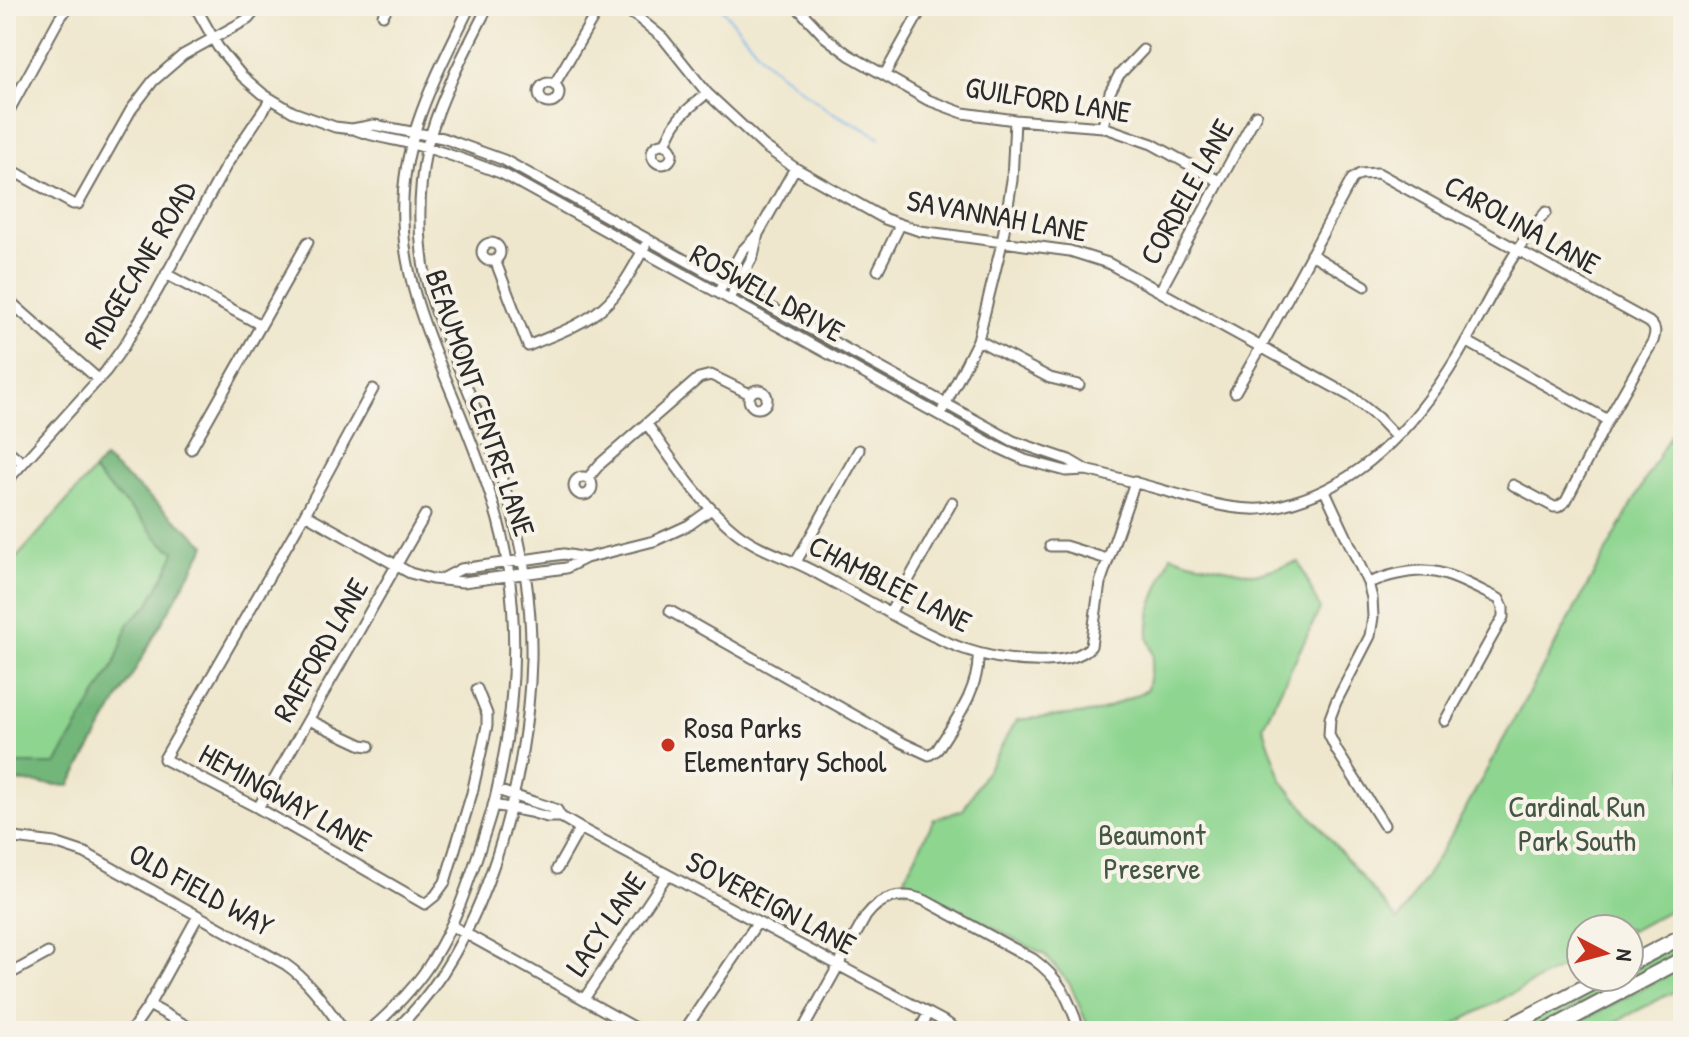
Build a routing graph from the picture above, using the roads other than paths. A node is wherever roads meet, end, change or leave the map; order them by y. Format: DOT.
graph roads {
  1 [pos="69,6"];
  2 [pos="195,6"];
  3 [pos="259,6"];
  4 [pos="470,6"];
  5 [pos="488,6"];
  6 [pos="600,6"];
  7 [pos="618,6"];
  8 [pos="796,6"];
  9 [pos="923,6"];
  10 [pos="213,37"];
  11 [pos="1143,50"];
  12 [pos="885,74"];
  13 [pos="554,85"];
  14 [pos="707,93"];
  15 [pos="271,99"];
  16 [pos="1256,115"];
  17 [pos="6,116"];
  18 [pos="1015,120"];
  19 [pos="1103,127"];
  20 [pos="352,129"];
  21 [pos="414,132"];
  22 [pos="431,136"];
  23 [pos="410,144"];
  24 [pos="665,145"];
  25 [pos="427,148"];
  26 [pos="6,167"];
  27 [pos="795,168"];
  28 [pos="1219,181"];
  29 [pos="1546,212"];
  30 [pos="900,225"];
  31 [pos="758,234"];
  32 [pos="648,240"];
  33 [pos="308,242"];
  34 [pos="1002,243"];
  35 [pos="1517,249"];
  36 [pos="642,252"];
  37 [pos="1311,254"];
  38 [pos="495,260"];
  39 [pos="878,270"];
  40 [pos="166,274"];
  41 [pos="725,282"];
  42 [pos="1365,286"];
  43 [pos="736,288"];
  44 [pos="1160,291"];
  45 [pos="718,294"];
  46 [pos="6,298"];
  47 [pos="729,300"];
  48 [pos="261,325"];
  49 [pos="978,340"];
  50 [pos="1466,341"];
  51 [pos="1261,347"];
  52 [pos="98,379"];
  53 [pos="1079,385"];
  54 [pos="373,389"];
  55 [pos="1235,392"];
  56 [pos="750,394"];
  57 [pos="945,404"];
  58 [pos="940,415"];
  59 [pos="1608,420"];
  60 [pos="647,424"];
  61 [pos="1395,436"];
  62 [pos="6,449"];
  63 [pos="191,449"];
  64 [pos="859,450"];
  65 [pos="23,463"];
  66 [pos="1086,470"];
  67 [pos="588,478"];
  68 [pos="6,482"];
  69 [pos="1135,482"];
  70 [pos="1513,485"];
  71 [pos="1325,491"];
  72 [pos="952,502"];
  73 [pos="710,510"];
  74 [pos="305,514"];
  75 [pos="425,515"];
  76 [pos="1050,546"];
  77 [pos="586,558"];
  78 [pos="1107,559"];
  79 [pos="522,560"];
  80 [pos="507,562"];
  81 [pos="796,562"];
  82 [pos="396,566"];
  83 [pos="524,573"];
  84 [pos="509,576"];
  85 [pos="442,579"];
  86 [pos="1368,583"];
  87 [pos="670,611"];
  88 [pos="890,613"];
  89 [pos="978,654"];
  90 [pos="477,689"];
  91 [pos="309,720"];
  92 [pos="1445,721"];
  93 [pos="369,746"];
  94 [pos="497,790"];
  95 [pos="512,795"];
  96 [pos="493,805"];
  97 [pos="258,808"];
  98 [pos="509,808"];
  99 [pos="561,817"];
  100 [pos="1384,825"];
  101 [pos="580,828"];
  102 [pos="6,837"];
  103 [pos="557,869"];
  104 [pos="667,875"];
  105 [pos="198,916"];
  106 [pos="757,923"];
  107 [pos="452,926"];
  108 [pos="465,934"];
  109 [pos="1683,936"];
  110 [pos="48,953"];
  111 [pos="1645,956"];
  112 [pos="1683,959"];
  113 [pos="838,966"];
  114 [pos="6,976"];
  115 [pos="1573,993"];
  116 [pos="584,999"];
  117 [pos="149,1005"];
  118 [pos="928,1014"];
  119 [pos="131,1031"];
  120 [pos="196,1031"];
  121 [pos="344,1031"];
  122 [pos="369,1031"];
  123 [pos="394,1031"];
  124 [pos="641,1031"];
  125 [pos="684,1031"];
  126 [pos="802,1031"];
  127 [pos="919,1031"];
  128 [pos="958,1031"];
  129 [pos="1080,1031"];
  130 [pos="1501,1031"];
  131 [pos="1547,1031"];
  1 -- 17 [label="street"];
  2 -- 10 [label="street"];
  3 -- 10 [label="street"];
  4 -- 21 [label="street, BEAUMONT CENTRE LANE"];
  5 -- 22 [label="street, BEAUMONT CENTRE LANE"];
  6 -- 13 [label="street"];
  7 -- 14 [label="street, SAVANNAH LANE"];
  8 -- 12 [label="street, GUILFORD LANE"];
  9 -- 12 [label="street"];
  10 -- 15 [label="street"];
  10 -- 26 [label="street"];
  11 -- 19 [label="street"];
  12 -- 18 [label="street, GUILFORD LANE"];
  14 -- 24 [label="street"];
  14 -- 27 [label="street, SAVANNAH LANE"];
  15 -- 20 [label="street"];
  15 -- 40 [label="street, RIDGECANE ROAD"];
  16 -- 28 [label="street, CORDELE LANE"];
  18 -- 19 [label="street, GUILFORD LANE"];
  18 -- 34 [label="street"];
  19 -- 28 [label="street, GUILFORD LANE"];
  20 -- 21 [label="street, ROSWELL DRIVE"];
  20 -- 23 [label="street, ROSWELL DRIVE"];
  21 -- 22 [label="street, ROSWELL DRIVE"];
  21 -- 23 [label="street, BEAUMONT CENTRE LANE"];
  22 -- 25 [label="street, BEAUMONT CENTRE LANE"];
  22 -- 32 [label="street, ROSWELL DRIVE"];
  23 -- 25 [label="street, ROSWELL DRIVE"];
  23 -- 80 [label="street, BEAUMONT CENTRE LANE"];
  25 -- 36 [label="street, ROSWELL DRIVE"];
  25 -- 79 [label="street, BEAUMONT CENTRE LANE"];
  27 -- 30 [label="street, SAVANNAH LANE"];
  27 -- 31 [label="street"];
  28 -- 44 [label="street, CORDELE LANE"];
  29 -- 35 [label="street, ROSWELL DRIVE"];
  30 -- 34 [label="street, SAVANNAH LANE"];
  30 -- 39 [label="street"];
  31 -- 41 [label="street"];
  31 -- 43 [label="street"];
  32 -- 36 [label="street"];
  32 -- 41 [label="street, ROSWELL DRIVE"];
  33 -- 48 [label="street"];
  34 -- 44 [label="street, SAVANNAH LANE"];
  34 -- 49 [label="street"];
  35 -- 37 [label="street, CAROLINA LANE"];
  35 -- 50 [label="street, ROSWELL DRIVE"];
  35 -- 59 [label="street, CAROLINA LANE"];
  36 -- 38 [label="street"];
  36 -- 45 [label="street, ROSWELL DRIVE"];
  37 -- 42 [label="street"];
  37 -- 51 [label="street, CAROLINA LANE"];
  40 -- 48 [label="street"];
  40 -- 52 [label="street, RIDGECANE ROAD"];
  41 -- 43 [label="street, ROSWELL DRIVE"];
  41 -- 45 [label="street"];
  43 -- 47 [label="street"];
  43 -- 57 [label="street, ROSWELL DRIVE"];
  44 -- 51 [label="street, SAVANNAH LANE"];
  45 -- 47 [label="street, ROSWELL DRIVE"];
  46 -- 52 [label="street"];
  47 -- 58 [label="street, ROSWELL DRIVE"];
  48 -- 63 [label="street"];
  49 -- 53 [label="street"];
  49 -- 57 [label="street"];
  50 -- 59 [label="street"];
  50 -- 61 [label="street, ROSWELL DRIVE"];
  51 -- 55 [label="street, CAROLINA LANE"];
  51 -- 61 [label="street, SAVANNAH LANE"];
  52 -- 65 [label="street, RIDGECANE ROAD"];
  54 -- 74 [label="street, HEMINGWAY LANE"];
  56 -- 60 [label="street"];
  57 -- 58 [label="street"];
  57 -- 66 [label="street, ROSWELL DRIVE"];
  58 -- 66 [label="street, ROSWELL DRIVE"];
  59 -- 70 [label="street, CAROLINA LANE"];
  60 -- 67 [label="street"];
  60 -- 73 [label="street, CHAMBLEE LANE"];
  61 -- 71 [label="street, ROSWELL DRIVE"];
  62 -- 65 [label="street"];
  64 -- 81 [label="street"];
  65 -- 68 [label="street, RIDGECANE ROAD"];
  66 -- 69 [label="street, ROSWELL DRIVE"];
  69 -- 71 [label="street, ROSWELL DRIVE"];
  69 -- 78 [label="street, CHAMBLEE LANE"];
  71 -- 86 [label="street"];
  72 -- 88 [label="street"];
  73 -- 77 [label="street"];
  73 -- 81 [label="street, CHAMBLEE LANE"];
  74 -- 82 [label="street"];
  74 -- 97 [label="street, HEMINGWAY LANE"];
  75 -- 82 [label="street, RAEFORD LANE"];
  76 -- 78 [label="street"];
  77 -- 79 [label="street"];
  77 -- 83 [label="street"];
  78 -- 89 [label="street, CHAMBLEE LANE"];
  79 -- 80 [label="street"];
  79 -- 83 [label="street, BEAUMONT CENTRE LANE"];
  80 -- 84 [label="street, BEAUMONT CENTRE LANE"];
  80 -- 85 [label="street"];
  81 -- 88 [label="street, CHAMBLEE LANE"];
  82 -- 85 [label="street"];
  82 -- 91 [label="street, RAEFORD LANE"];
  83 -- 84 [label="street"];
  83 -- 95 [label="street, BEAUMONT CENTRE LANE"];
  84 -- 85 [label="street"];
  84 -- 94 [label="street, BEAUMONT CENTRE LANE"];
  86 -- 92 [label="street"];
  86 -- 100 [label="street"];
  87 -- 89 [label="street"];
  88 -- 89 [label="street, CHAMBLEE LANE"];
  90 -- 97 [label="street, HEMINGWAY LANE"];
  91 -- 93 [label="street"];
  91 -- 97 [label="street, RAEFORD LANE"];
  94 -- 95 [label="street, SOVEREIGN LANE"];
  94 -- 96 [label="street, BEAUMONT CENTRE LANE"];
  95 -- 98 [label="street, BEAUMONT CENTRE LANE"];
  95 -- 99 [label="street, SOVEREIGN LANE"];
  96 -- 98 [label="street, SOVEREIGN LANE"];
  96 -- 107 [label="street, BEAUMONT CENTRE LANE"];
  98 -- 99 [label="street, SOVEREIGN LANE"];
  98 -- 108 [label="street, BEAUMONT CENTRE LANE"];
  99 -- 101 [label="street, SOVEREIGN LANE"];
  101 -- 103 [label="street"];
  101 -- 104 [label="street, SOVEREIGN LANE"];
  102 -- 105 [label="street, OLD FIELD WAY"];
  104 -- 106 [label="street, SOVEREIGN LANE"];
  104 -- 116 [label="street, LACY LANE"];
  105 -- 117 [label="street"];
  105 -- 121 [label="street, OLD FIELD WAY"];
  106 -- 113 [label="street, SOVEREIGN LANE"];
  106 -- 125 [label="street"];
  107 -- 108 [label="street"];
  107 -- 122 [label="street, BEAUMONT CENTRE LANE"];
  108 -- 116 [label="street"];
  108 -- 123 [label="street, BEAUMONT CENTRE LANE"];
  109 -- 111 [label="highway"];
  110 -- 114 [label="street"];
  112 -- 131 [label="highway"];
  113 -- 118 [label="street, SOVEREIGN LANE"];
  113 -- 126 [label="street"];
  113 -- 129 [label="street"];
  115 -- 130 [label="highway"];
  116 -- 124 [label="street"];
  117 -- 119 [label="street"];
  117 -- 120 [label="street"];
  118 -- 127 [label="street"];
  118 -- 128 [label="street, SOVEREIGN LANE"];
}
